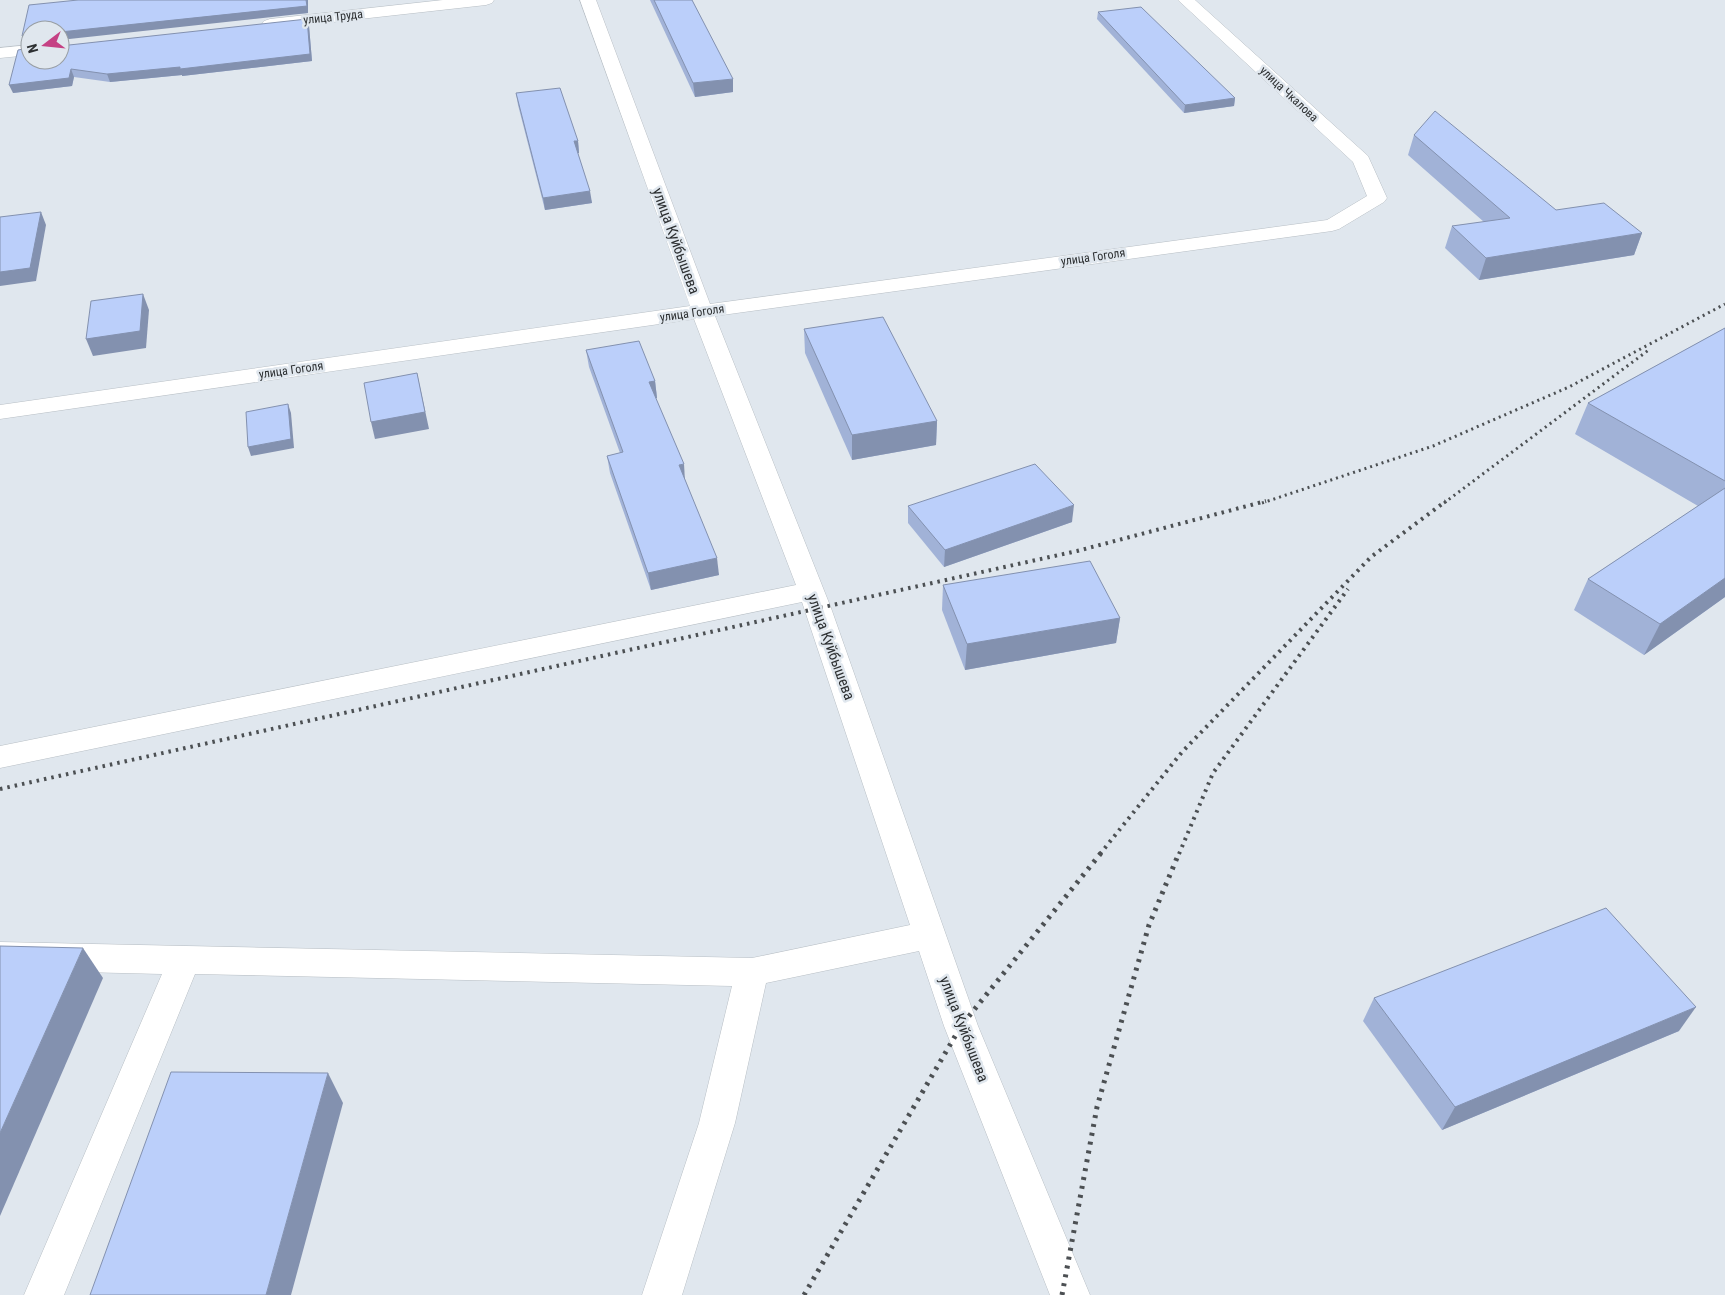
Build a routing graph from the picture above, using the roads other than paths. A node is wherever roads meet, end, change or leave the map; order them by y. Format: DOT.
graph roads {
  1 [pos="486,0"];
  2 [pos="588,0"];
  3 [pos="1186,0"];
  4 [pos="258,25"];
  5 [pos="20,51"];
  6 [pos="0,53"];
  7 [pos="1377,198"];
  8 [pos="702,311"];
  9 [pos="0,412"];
  10 [pos="811,591"];
  11 [pos="0,757"];
  12 [pos="930,935"];
  13 [pos="0,956"];
  14 [pos="184,960"];
  15 [pos="752,972"];
  16 [pos="44,1295"];
  17 [pos="662,1295"];
  18 [pos="1070,1295"];
  1 -- 4 [label="street, улица Труда"];
  2 -- 8 [label="street, улица Куйбышева"];
  3 -- 7 [label="street, улица Чкалова"];
  5 -- 6 [label="street"];
  7 -- 8 [label="street, улица Гоголя"];
  8 -- 9 [label="street, улица Гоголя"];
  8 -- 10 [label="street, улица Куйбышева"];
  10 -- 11 [label="street"];
  10 -- 12 [label="street, улица Куйбышева"];
  12 -- 15 [label="street"];
  12 -- 18 [label="street, улица Куйбышева"];
  13 -- 14 [label="street"];
  14 -- 15 [label="street"];
  14 -- 16 [label="street"];
  15 -- 17 [label="street"];
}
